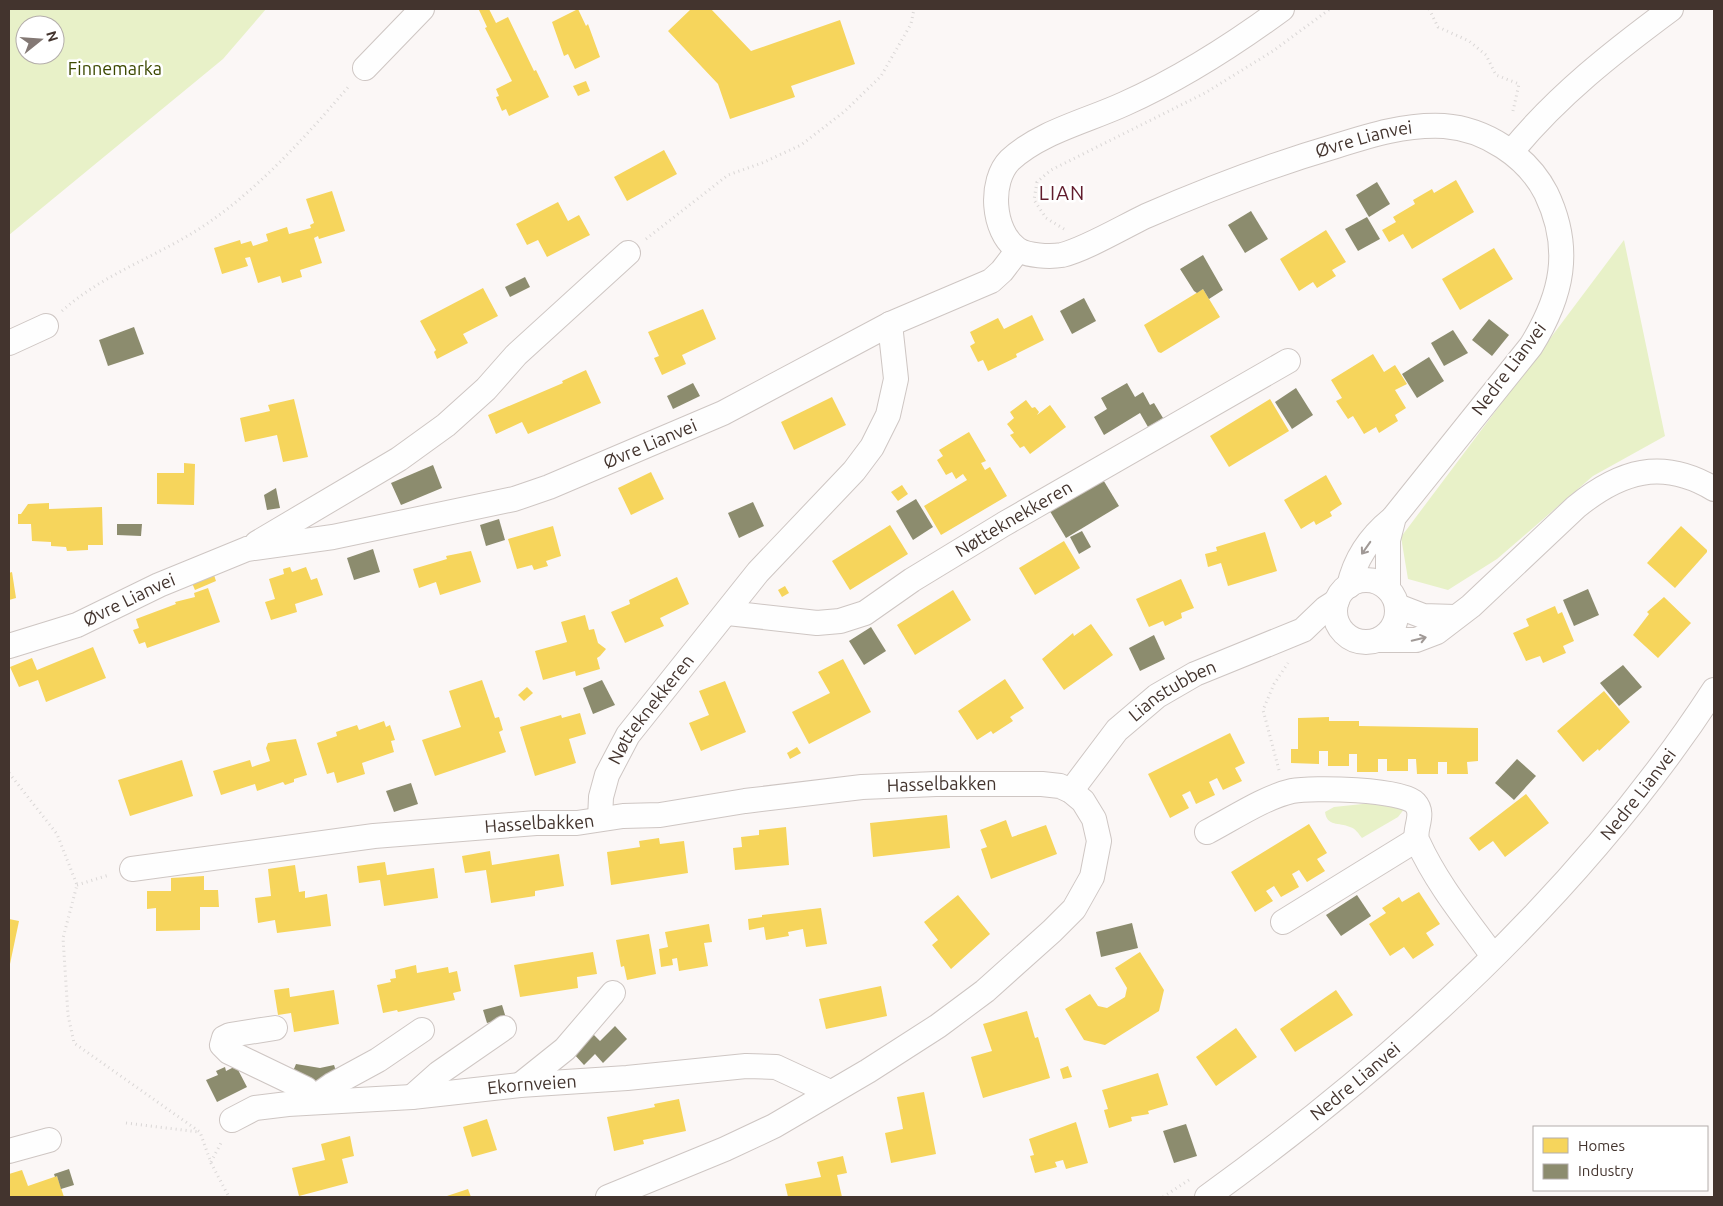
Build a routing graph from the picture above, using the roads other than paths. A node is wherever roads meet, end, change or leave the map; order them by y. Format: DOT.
graph roads {
  1 [pos="422,9"];
  2 [pos="1282,9"];
  3 [pos="1671,9"];
  4 [pos="365,68"];
  5 [pos="1515,147"];
  6 [pos="1018,250"];
  7 [pos="628,253"];
  8 [pos="890,324"];
  9 [pos="46,326"];
  10 [pos="9,343"];
  11 [pos="1288,361"];
  12 [pos="1714,489"];
  13 [pos="1394,518"];
  14 [pos="247,549"];
  15 [pos="1343,593"];
  16 [pos="1392,597"];
  17 [pos="728,613"];
  18 [pos="1455,617"];
  19 [pos="1303,630"];
  20 [pos="1350,638"];
  21 [pos="1378,640"];
  22 [pos="9,646"];
  23 [pos="1714,690"];
  24 [pos="1071,791"];
  25 [pos="600,819"];
  26 [pos="1207,832"];
  27 [pos="1416,840"];
  28 [pos="132,868"];
  29 [pos="1283,922"];
  30 [pos="1493,956"];
  31 [pos="613,993"];
  32 [pos="275,1028"];
  33 [pos="504,1028"];
  34 [pos="422,1030"];
  35 [pos="520,1085"];
  36 [pos="830,1092"];
  37 [pos="412,1097"];
  38 [pos="317,1102"];
  39 [pos="232,1120"];
  40 [pos="49,1140"];
  41 [pos="9,1151"];
  42 [pos="608,1197"];
  43 [pos="1207,1197"];
  1 -- 4 [label="street"];
  2 -- 6 [label="street"];
  3 -- 5 [label="street"];
  5 -- 6 [label="street, Øvre Lianvei"];
  5 -- 13 [label="street, Nedre Lianvei"];
  6 -- 8 [label="street, Øvre Lianvei"];
  7 -- 14 [label="street, Øvre Lianvei"];
  8 -- 14 [label="street, Øvre Lianvei"];
  8 -- 17 [label="street, Nøtteknekkeren"];
  9 -- 10 [label="street"];
  11 -- 17 [label="street, Nøtteknekkeren"];
  12 -- 18 [label="street"];
  13 -- 15 [label="street, Nedre Lianvei, one-way"];
  13 -- 16 [label="street, Nedre Lianvei"];
  14 -- 22 [label="street, Øvre Lianvei"];
  15 -- 16 [label="street"];
  15 -- 19 [label="street, Lianstubben"];
  15 -- 20 [label="street"];
  16 -- 18 [label="street"];
  16 -- 21 [label="street"];
  17 -- 25 [label="street, Nøtteknekkeren"];
  21 -- 18 [label="street, one-way"];
  19 -- 20 [label="street"];
  19 -- 24 [label="street, Lianstubben"];
  20 -- 21 [label="street"];
  23 -- 30 [label="street, Nedre Lianvei"];
  24 -- 25 [label="street, Hasselbakken"];
  24 -- 36 [label="street"];
  25 -- 28 [label="street, Hasselbakken"];
  26 -- 27 [label="street"];
  27 -- 29 [label="street"];
  27 -- 30 [label="street"];
  30 -- 43 [label="street, Nedre Lianvei"];
  31 -- 35 [label="street"];
  32 -- 38 [label="street"];
  33 -- 37 [label="street"];
  34 -- 38 [label="street"];
  35 -- 36 [label="street, Ekornveien"];
  35 -- 37 [label="street, Ekornveien"];
  36 -- 42 [label="street"];
  37 -- 38 [label="street, Ekornveien"];
  38 -- 39 [label="street, Ekornveien"];
  40 -- 41 [label="street"];
}
